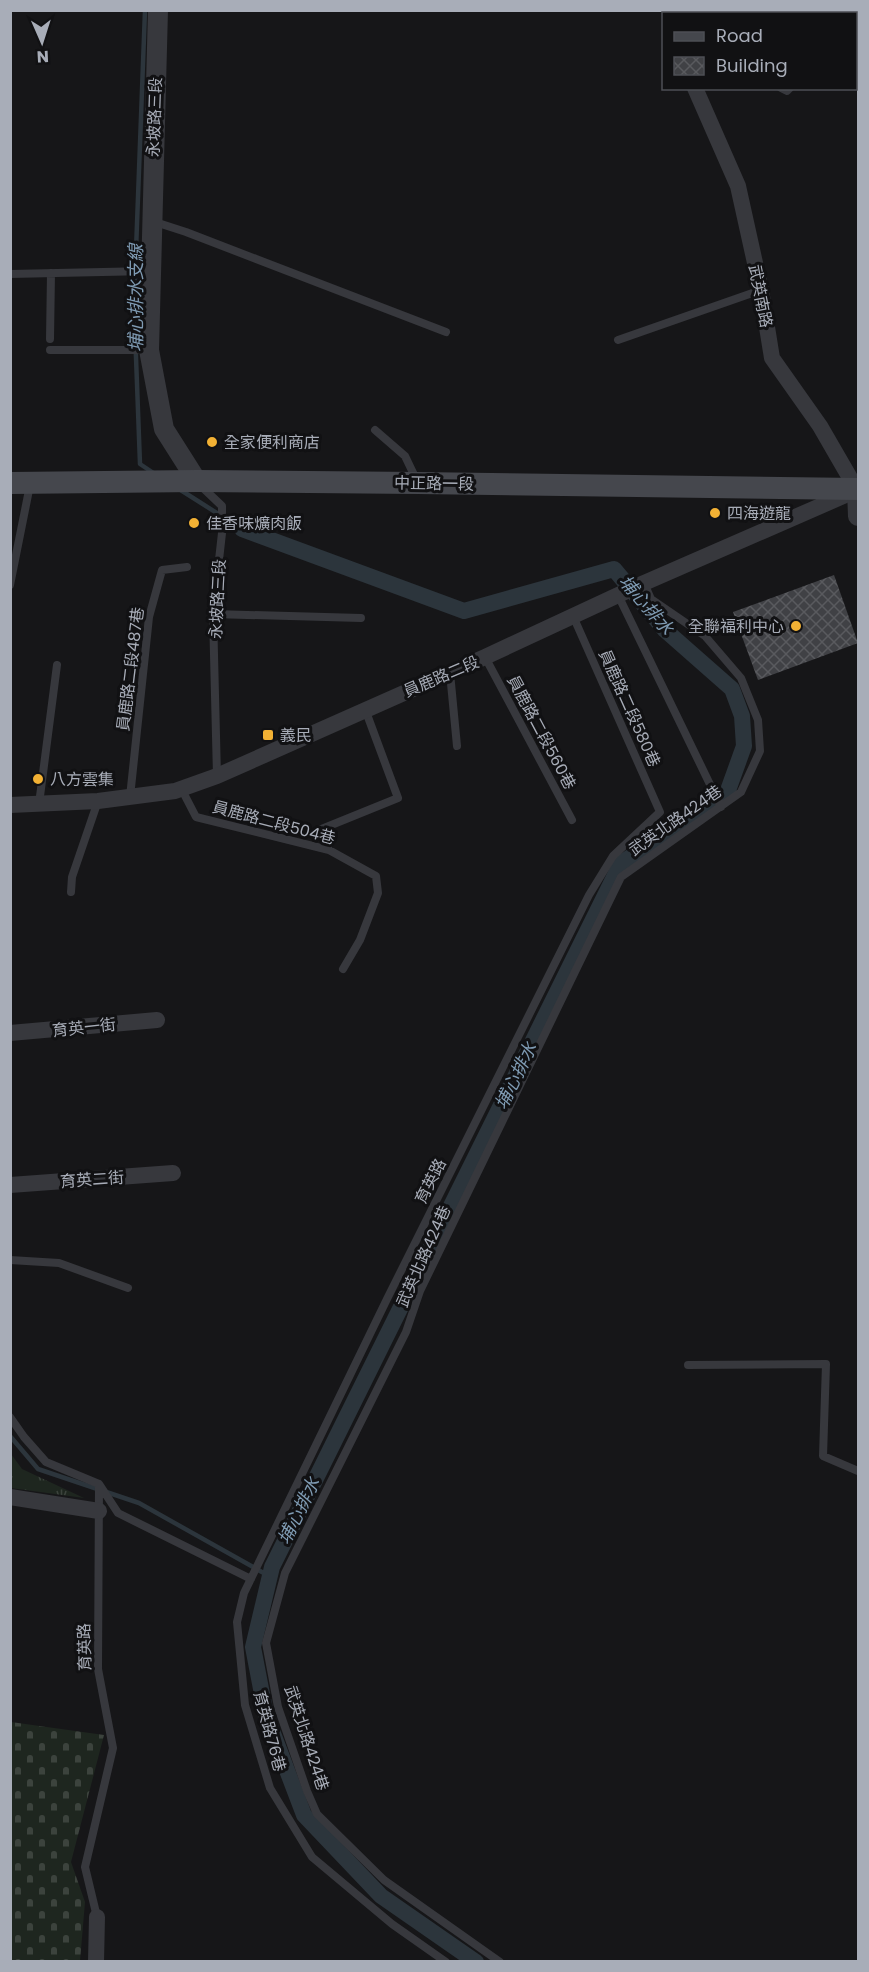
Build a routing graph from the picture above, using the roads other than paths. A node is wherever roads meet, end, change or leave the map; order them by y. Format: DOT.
graph roads {
  1 [pos="158,10"];
  2 [pos="696,90"];
  3 [pos="151,221"];
  4 [pos="150,271"];
  5 [pos="51,273"];
  6 [pos="10,274"];
  7 [pos="761,290"];
  8 [pos="446,332"];
  9 [pos="50,339"];
  10 [pos="618,340"];
  11 [pos="50,350"];
  12 [pos="148,350"];
  13 [pos="375,430"];
  14 [pos="197,481"];
  15 [pos="21,483"];
  16 [pos="418,483"];
  17 [pos="858,490"];
  18 [pos="858,516"];
  19 [pos="187,567"];
  20 [pos="644,583"];
  21 [pos="10,585"];
  22 [pos="618,595"];
  23 [pos="213,614"];
  24 [pos="573,616"];
  25 [pos="361,618"];
  26 [pos="485,657"];
  27 [pos="57,665"];
  28 [pos="450,673"];
  29 [pos="364,709"];
  30 [pos="457,746"];
  31 [pos="218,776"];
  32 [pos="182,790"];
  33 [pos="130,797"];
  34 [pos="98,801"];
  35 [pos="39,804"];
  36 [pos="10,805"];
  37 [pos="721,807"];
  38 [pos="660,812"];
  39 [pos="572,820"];
  40 [pos="329,850"];
  41 [pos="71,892"];
  42 [pos="343,969"];
  43 [pos="157,1020"];
  44 [pos="10,1032"];
  45 [pos="173,1173"];
  46 [pos="10,1185"];
  47 [pos="10,1260"];
  48 [pos="128,1288"];
  49 [pos="688,1365"];
  50 [pos="10,1418"];
  51 [pos="858,1471"];
  52 [pos="99,1484"];
  53 [pos="10,1497"];
  54 [pos="99,1510"];
  55 [pos="251,1579"];
  56 [pos="97,1917"];
  57 [pos="96,1962"];
  58 [pos="446,1962"];
  59 [pos="500,1962"];
  1 -- 3 [label="street, 永坡路三段"];
  2 -- 7 [label="street, 武英南路"];
  3 -- 4 [label="street, 永坡路三段"];
  3 -- 8 [label="lane"];
  4 -- 5 [label="lane"];
  4 -- 12 [label="street, 永坡路三段"];
  5 -- 6 [label="lane"];
  5 -- 9 [label="lane"];
  7 -- 10 [label="lane"];
  7 -- 17 [label="street, 武英南路"];
  11 -- 12 [label="lane"];
  12 -- 14 [label="street, 永坡路三段"];
  13 -- 16 [label="lane"];
  14 -- 15 [label="main road, 中正路一段"];
  14 -- 16 [label="main road, 中正路一段"];
  14 -- 23 [label="lane, 永坡路三段"];
  15 -- 21 [label="lane"];
  16 -- 17 [label="main road, 中正路一段"];
  17 -- 18 [label="street"];
  17 -- 20 [label="street, 員鹿路二段"];
  19 -- 33 [label="lane, 員鹿路二段487巷"];
  20 -- 22 [label="street, 員鹿路二段"];
  20 -- 37 [label="lane, 武英北路424巷"];
  22 -- 24 [label="street, 員鹿路二段"];
  22 -- 37 [label="lane"];
  23 -- 25 [label="lane"];
  23 -- 31 [label="lane, 永坡路三段"];
  24 -- 26 [label="street, 員鹿路二段"];
  24 -- 38 [label="lane, 員鹿路二段580巷"];
  26 -- 28 [label="street, 員鹿路二段"];
  26 -- 39 [label="lane, 員鹿路二段560巷"];
  27 -- 35 [label="lane"];
  28 -- 29 [label="street, 員鹿路二段"];
  28 -- 30 [label="lane"];
  29 -- 31 [label="street, 員鹿路二段"];
  29 -- 40 [label="lane"];
  31 -- 32 [label="street, 員鹿路二段"];
  32 -- 33 [label="street, 員鹿路二段"];
  32 -- 40 [label="lane, 員鹿路二段504巷"];
  33 -- 34 [label="street, 員鹿路二段"];
  34 -- 35 [label="street, 員鹿路二段"];
  34 -- 41 [label="lane"];
  35 -- 36 [label="street, 員鹿路二段"];
  37 -- 59 [label="lane, 武英北路424巷"];
  38 -- 55 [label="lane, 育英路"];
  40 -- 42 [label="lane, 員鹿路二段504巷"];
  43 -- 44 [label="street, 育英一街"];
  45 -- 46 [label="street, 育英二街"];
  47 -- 48 [label="lane"];
  49 -- 51 [label="lane"];
  50 -- 52 [label="lane"];
  52 -- 54 [label="lane, 育英路"];
  52 -- 55 [label="lane"];
  53 -- 54 [label="street"];
  54 -- 56 [label="lane, 育英路"];
  55 -- 58 [label="lane, 育英路76巷"];
  56 -- 57 [label="street"];
}
